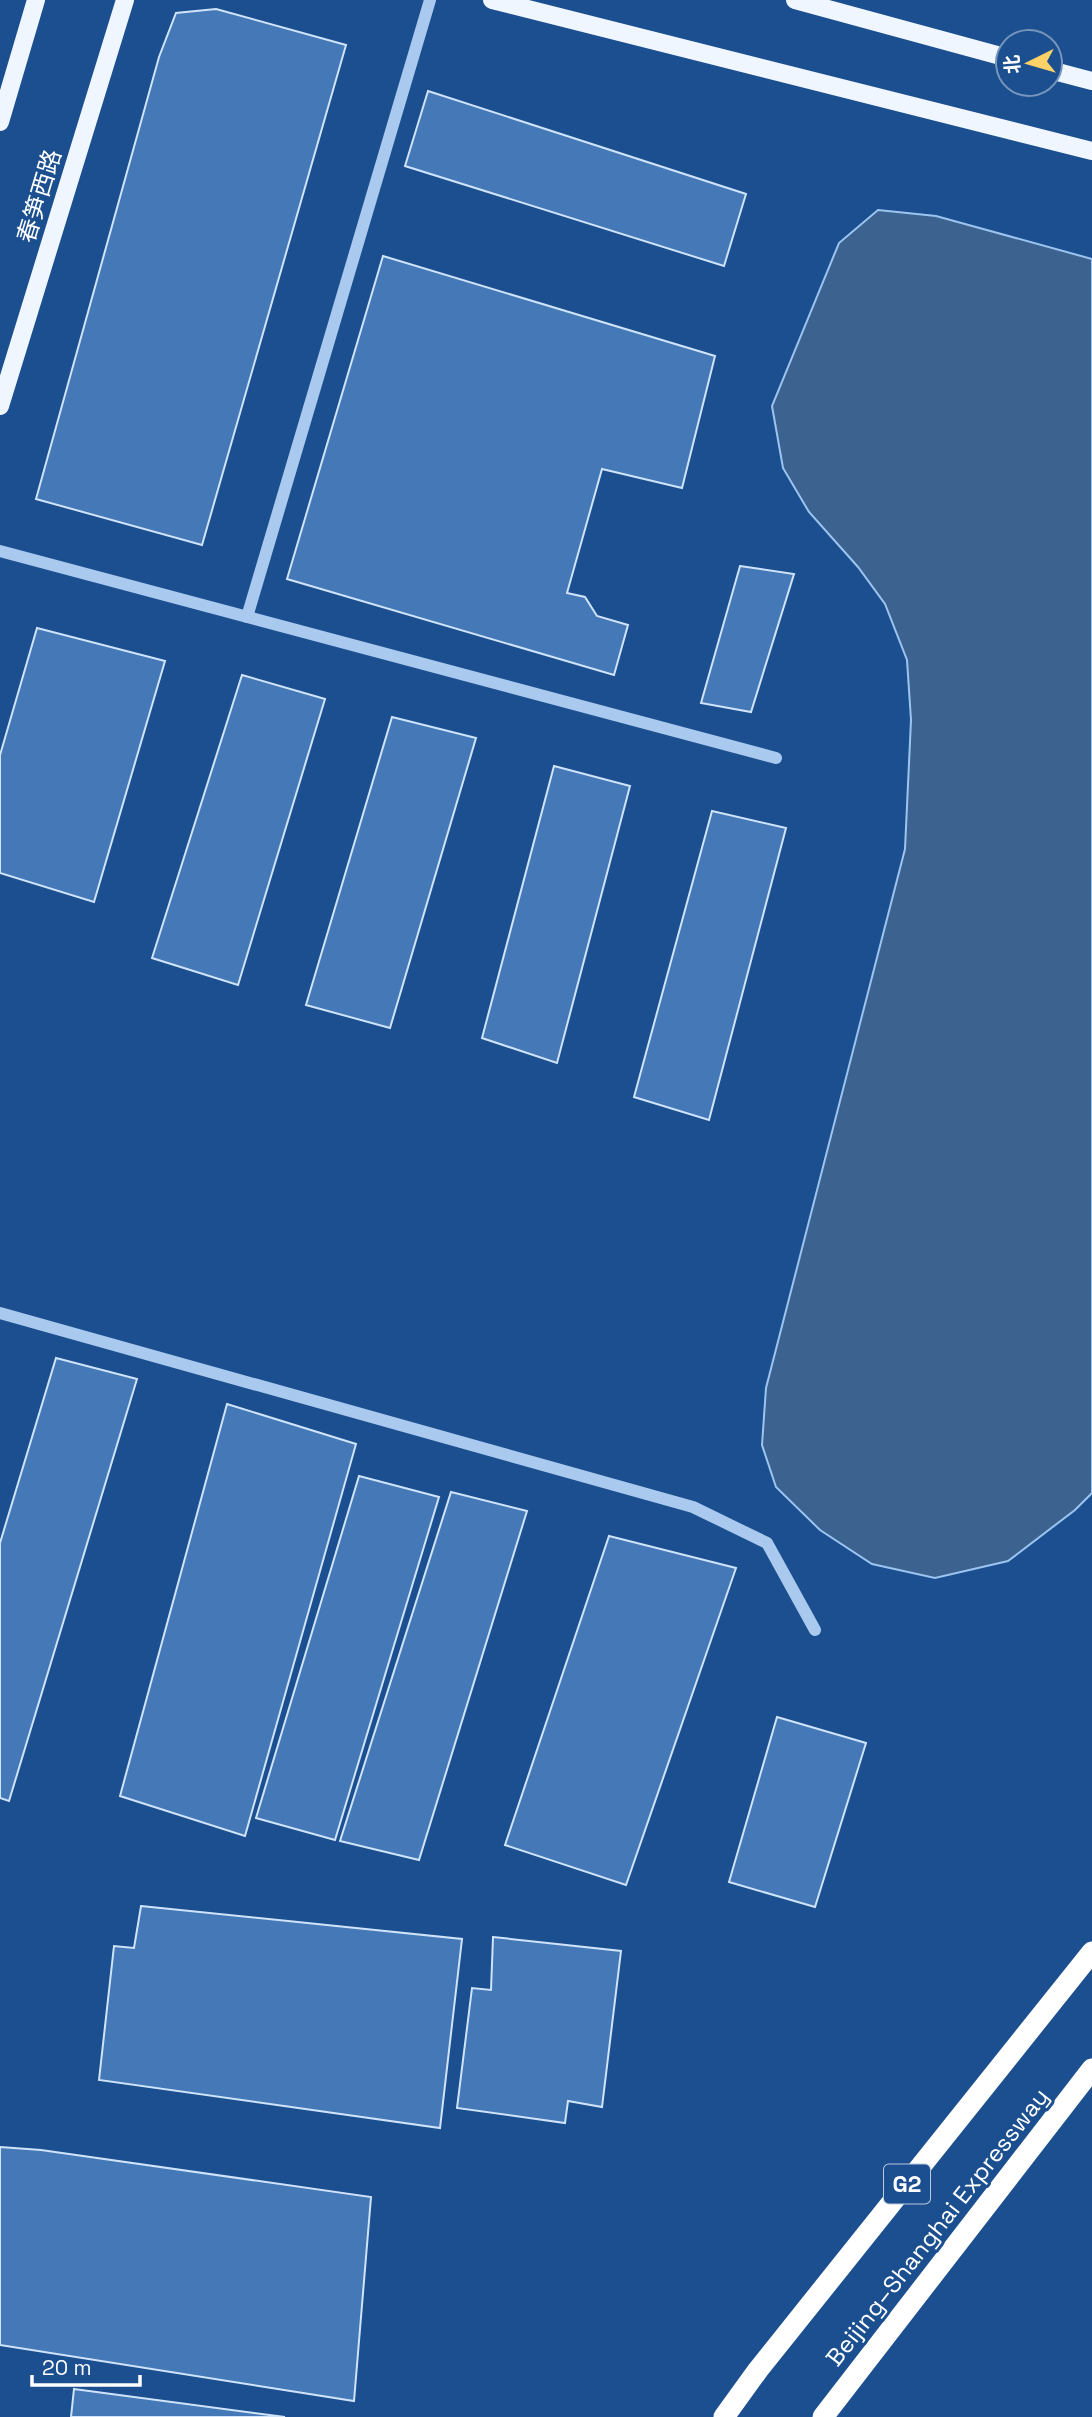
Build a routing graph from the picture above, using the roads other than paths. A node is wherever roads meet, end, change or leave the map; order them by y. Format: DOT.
graph roads {
  1 [pos="36,0"];
  2 [pos="125,0"];
  3 [pos="430,0"];
  4 [pos="492,0"];
  5 [pos="795,0"];
  6 [pos="994,54"];
  7 [pos="1064,74"];
  8 [pos="1092,81"];
  9 [pos="0,122"];
  10 [pos="1092,152"];
  11 [pos="0,406"];
  12 [pos="0,551"];
  13 [pos="247,617"];
  14 [pos="776,758"];
  15 [pos="0,1312"];
  16 [pos="815,1630"];
  17 [pos="1092,1952"];
  18 [pos="1092,2069"];
  19 [pos="724,2417"];
  20 [pos="822,2417"];
  1 -- 9 [label="main road"];
  2 -- 11 [label="main road, 春笋西路"];
  3 -- 13 [label="street"];
  4 -- 10 [label="main road"];
  5 -- 6 [label="main road"];
  7 -- 8 [label="main road"];
  12 -- 13 [label="street"];
  13 -- 14 [label="street"];
  15 -- 16 [label="street"];
  17 -- 19 [label="highway, Beijing–Shanghai Expressway / G2"];
  18 -- 20 [label="highway, Beijing–Shanghai Expressway"];
}
